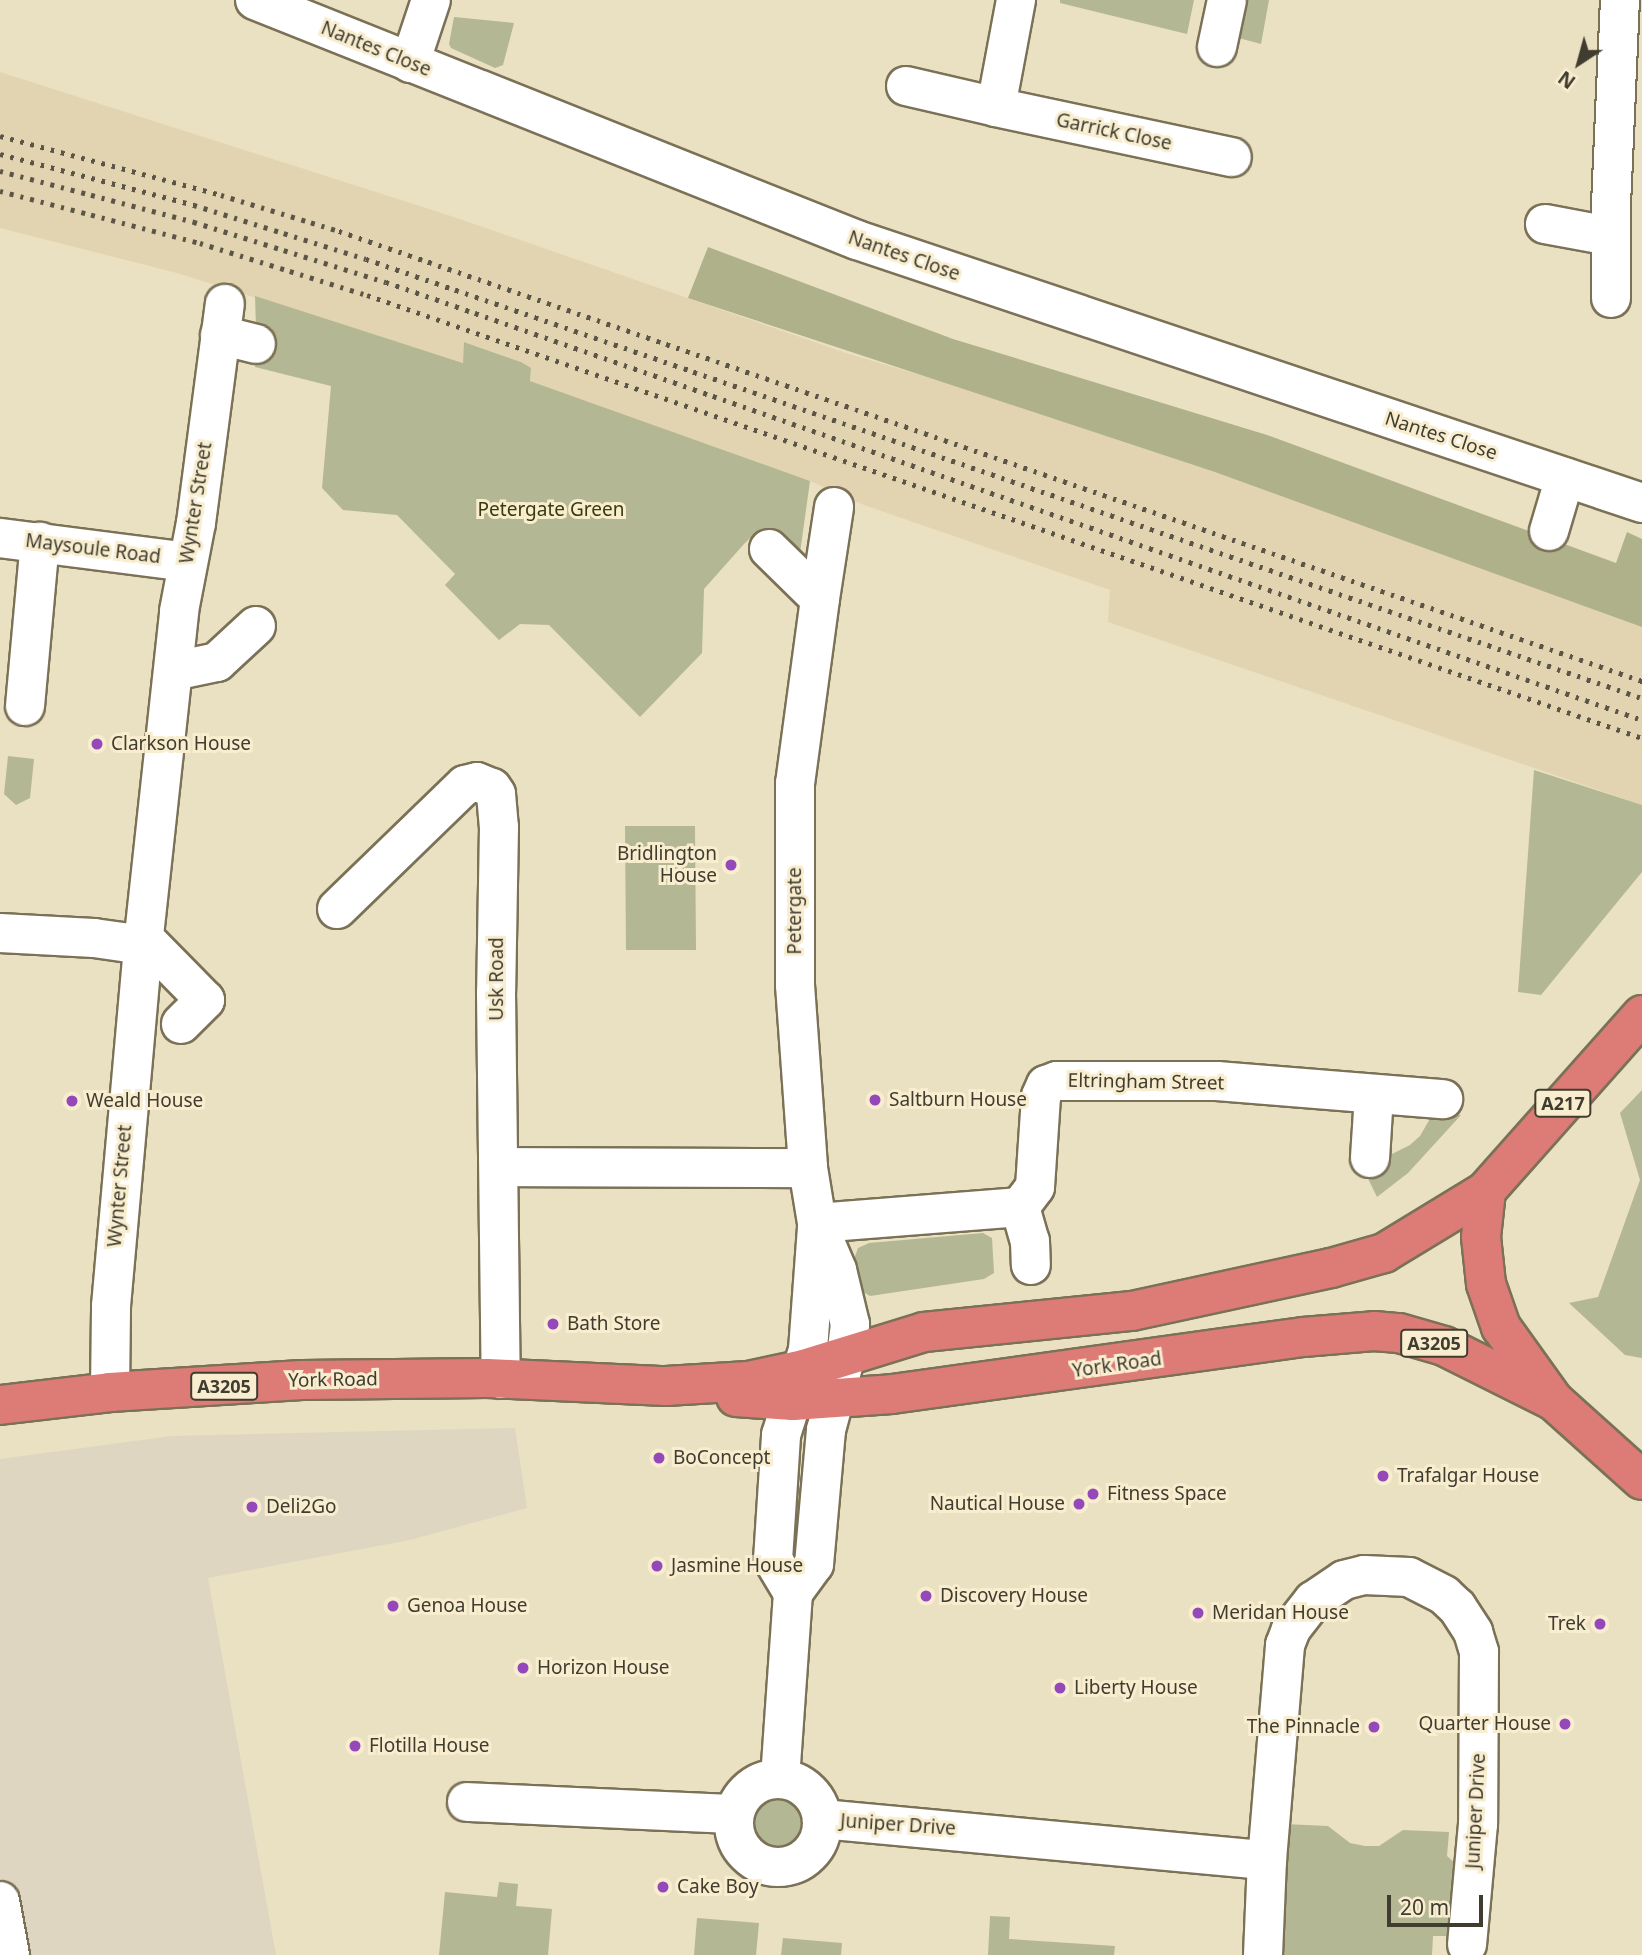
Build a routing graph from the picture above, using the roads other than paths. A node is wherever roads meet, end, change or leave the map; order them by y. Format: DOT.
graph roads {
  1 [pos="255,0"];
  2 [pos="431,0"];
  3 [pos="1016,0"];
  4 [pos="1227,0"];
  5 [pos="1620,0"];
  6 [pos="1217,47"];
  7 [pos="410,63"];
  8 [pos="906,86"];
  9 [pos="996,107"];
  10 [pos="1232,157"];
  11 [pos="1545,224"];
  12 [pos="1610,236"];
  13 [pos="1611,298"];
  14 [pos="256,344"];
  15 [pos="1565,477"];
  16 [pos="1642,503"];
  17 [pos="834,508"];
  18 [pos="1549,531"];
  19 [pos="0,538"];
  20 [pos="40,542"];
  21 [pos="769,548"];
  22 [pos="187,562"];
  23 [pos="820,599"];
  24 [pos="256,626"];
  25 [pos="174,671"];
  26 [pos="25,706"];
  27 [pos="338,909"];
  28 [pos="0,933"];
  29 [pos="143,942"];
  30 [pos="1642,1015"];
  31 [pos="181,1024"];
  32 [pos="1374,1095"];
  33 [pos="1443,1099"];
  34 [pos="1370,1158"];
  35 [pos="499,1167"];
  36 [pos="808,1168"];
  37 [pos="1486,1191"];
  38 [pos="1020,1207"];
  39 [pos="817,1223"];
  40 [pos="1031,1265"];
  41 [pos="846,1355"];
  42 [pos="501,1379"];
  43 [pos="799,1385"];
  44 [pos="110,1392"];
  45 [pos="835,1399"];
  46 [pos="1554,1401"];
  47 [pos="0,1405"];
  48 [pos="1642,1480"];
  49 [pos="793,1593"];
  50 [pos="780,1778"];
  51 [pos="467,1802"];
  52 [pos="734,1814"];
  53 [pos="822,1819"];
  54 [pos="1267,1860"];
  55 [pos="0,1901"];
  56 [pos="1466,1944"];
  57 [pos="10,1955"];
  58 [pos="1263,1955"];
  1 -- 7 [label="street, Nantes Close"];
  2 -- 7 [label="street"];
  3 -- 9 [label="street"];
  4 -- 6 [label="street"];
  5 -- 12 [label="street"];
  7 -- 15 [label="street, Nantes Close"];
  8 -- 9 [label="street, Garrick Close"];
  9 -- 10 [label="street, Garrick Close"];
  11 -- 12 [label="street"];
  12 -- 13 [label="street"];
  14 -- 22 [label="street, Wynter Street"];
  15 -- 16 [label="street, Nantes Close"];
  15 -- 18 [label="street"];
  17 -- 23 [label="street, Petergate"];
  19 -- 20 [label="street, Maysoule Road"];
  20 -- 22 [label="street, Maysoule Road"];
  20 -- 26 [label="street"];
  21 -- 23 [label="street"];
  22 -- 25 [label="street, Wynter Street"];
  23 -- 36 [label="street, Petergate"];
  24 -- 25 [label="street"];
  25 -- 29 [label="street, Wynter Street"];
  27 -- 35 [label="street, Usk Road"];
  28 -- 29 [label="street"];
  29 -- 31 [label="street"];
  29 -- 44 [label="street, Wynter Street"];
  30 -- 37 [label="highway, A217"];
  32 -- 33 [label="street, Eltringham Street"];
  32 -- 34 [label="street"];
  32 -- 38 [label="street, Eltringham Street"];
  35 -- 36 [label="street"];
  35 -- 42 [label="street, Usk Road"];
  36 -- 39 [label="street, Petergate"];
  37 -- 41 [label="highway, York Road / A3205"];
  37 -- 46 [label="highway"];
  38 -- 39 [label="street"];
  38 -- 40 [label="street"];
  39 -- 41 [label="street, Petergate"];
  39 -- 43 [label="street, Petergate"];
  41 -- 43 [label="highway, York Road / A3205"];
  41 -- 45 [label="street, Petergate"];
  42 -- 43 [label="highway, York Road / A3205"];
  42 -- 44 [label="highway, York Road / A3205"];
  43 -- 45 [label="highway, York Road / A3205"];
  43 -- 49 [label="street"];
  44 -- 47 [label="highway, York Road / A3205"];
  45 -- 46 [label="highway, York Road / A3205"];
  45 -- 49 [label="street"];
  46 -- 48 [label="highway"];
  49 -- 50 [label="street"];
  50 -- 52 [label="street"];
  50 -- 53 [label="street, Juniper Drive"];
  51 -- 52 [label="street"];
  52 -- 53 [label="street, Juniper Drive"];
  53 -- 54 [label="street, Juniper Drive"];
  54 -- 56 [label="street, Juniper Drive"];
  54 -- 58 [label="street, Juniper Drive"];
  55 -- 57 [label="street"];
}
